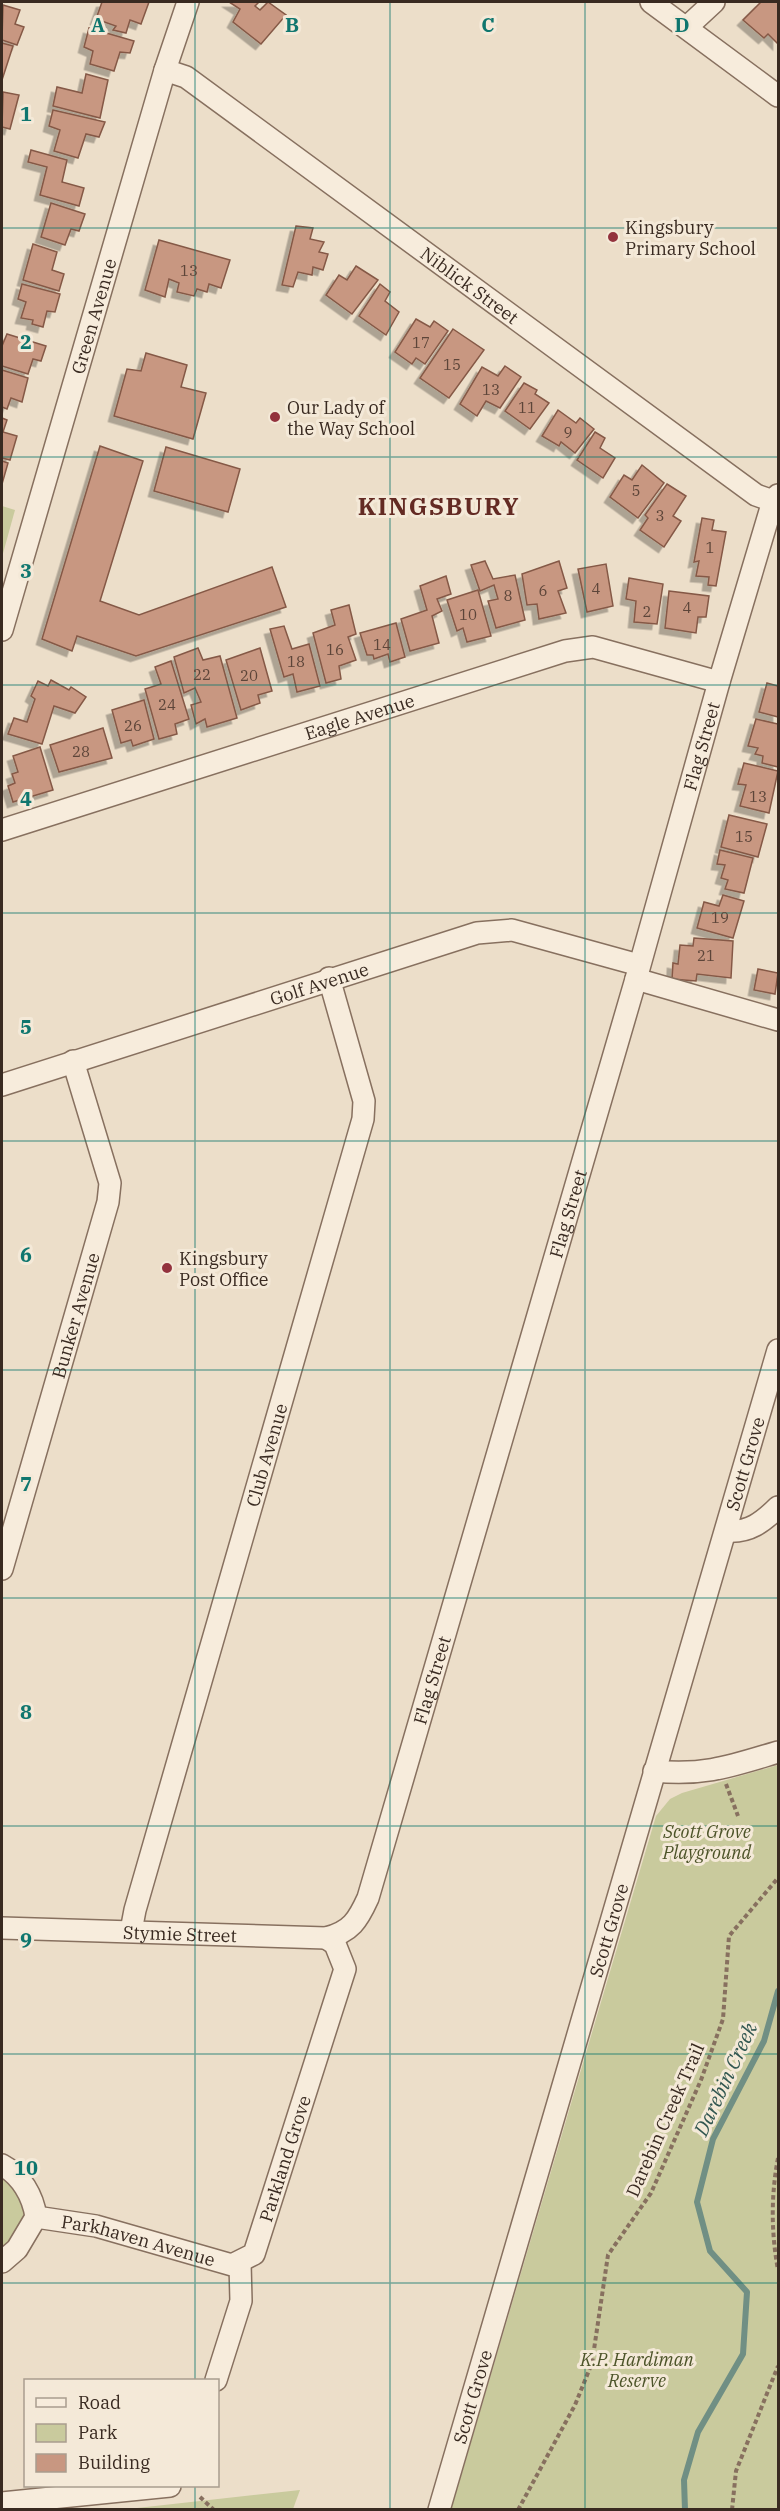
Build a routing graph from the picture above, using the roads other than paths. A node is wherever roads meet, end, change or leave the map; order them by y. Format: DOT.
graph roads {
  1 [pos="188,2"];
  2 [pos="651,2"];
  3 [pos="714,2"];
  4 [pos="687,27"];
  5 [pos="165,70"];
  6 [pos="778,96"];
  7 [pos="776,498"];
  8 [pos="2,630"];
  9 [pos="719,682"];
  10 [pos="2,830"];
  11 [pos="638,972"];
  12 [pos="329,978"];
  13 [pos="778,1020"];
  14 [pos="73,1061"];
  15 [pos="2,1085"];
  16 [pos="778,1350"];
  17 [pos="778,1507"];
  18 [pos="727,1531"];
  19 [pos="2,1569"];
  20 [pos="778,1752"];
  21 [pos="654,1771"];
  22 [pos="356,1924"];
  23 [pos="2,1928"];
  24 [pos="131,1931"];
  25 [pos="326,1938"];
  26 [pos="2,2165"];
  27 [pos="36,2217"];
  28 [pos="2,2262"];
  29 [pos="240,2263"];
  30 [pos="216,2379"];
  31 [pos="160,2487"];
  32 [pos="2,2503"];
  33 [pos="439,2510"];
  1 -- 5 [label="street, Green Avenue"];
  2 -- 4 [label="street"];
  3 -- 4 [label="street"];
  4 -- 6 [label="street"];
  5 -- 7 [label="street, Niblick Street"];
  5 -- 8 [label="street, Green Avenue"];
  7 -- 9 [label="street, Flag Street"];
  9 -- 10 [label="street, Eagle Avenue"];
  9 -- 11 [label="street, Flag Street"];
  11 -- 12 [label="street, Golf Avenue"];
  11 -- 13 [label="street, Golf Avenue"];
  11 -- 22 [label="street, Flag Street"];
  12 -- 14 [label="street, Golf Avenue"];
  12 -- 24 [label="street, Club Avenue"];
  14 -- 15 [label="street, Golf Avenue"];
  14 -- 19 [label="street, Bunker Avenue"];
  16 -- 18 [label="street, Scott Grove"];
  17 -- 18 [label="street"];
  18 -- 21 [label="street, Scott Grove"];
  20 -- 21 [label="street"];
  21 -- 33 [label="street, Scott Grove"];
  22 -- 25 [label="street, Stymie Street"];
  23 -- 24 [label="street, Stymie Street"];
  24 -- 25 [label="street, Stymie Street"];
  25 -- 29 [label="street, Parkland Grove"];
  26 -- 27 [label="street, Parkhaven Avenue"];
  27 -- 28 [label="street, Parkhaven Avenue"];
  27 -- 29 [label="street, Parkhaven Avenue"];
  29 -- 30 [label="street"];
  31 -- 32 [label="street"];
}
